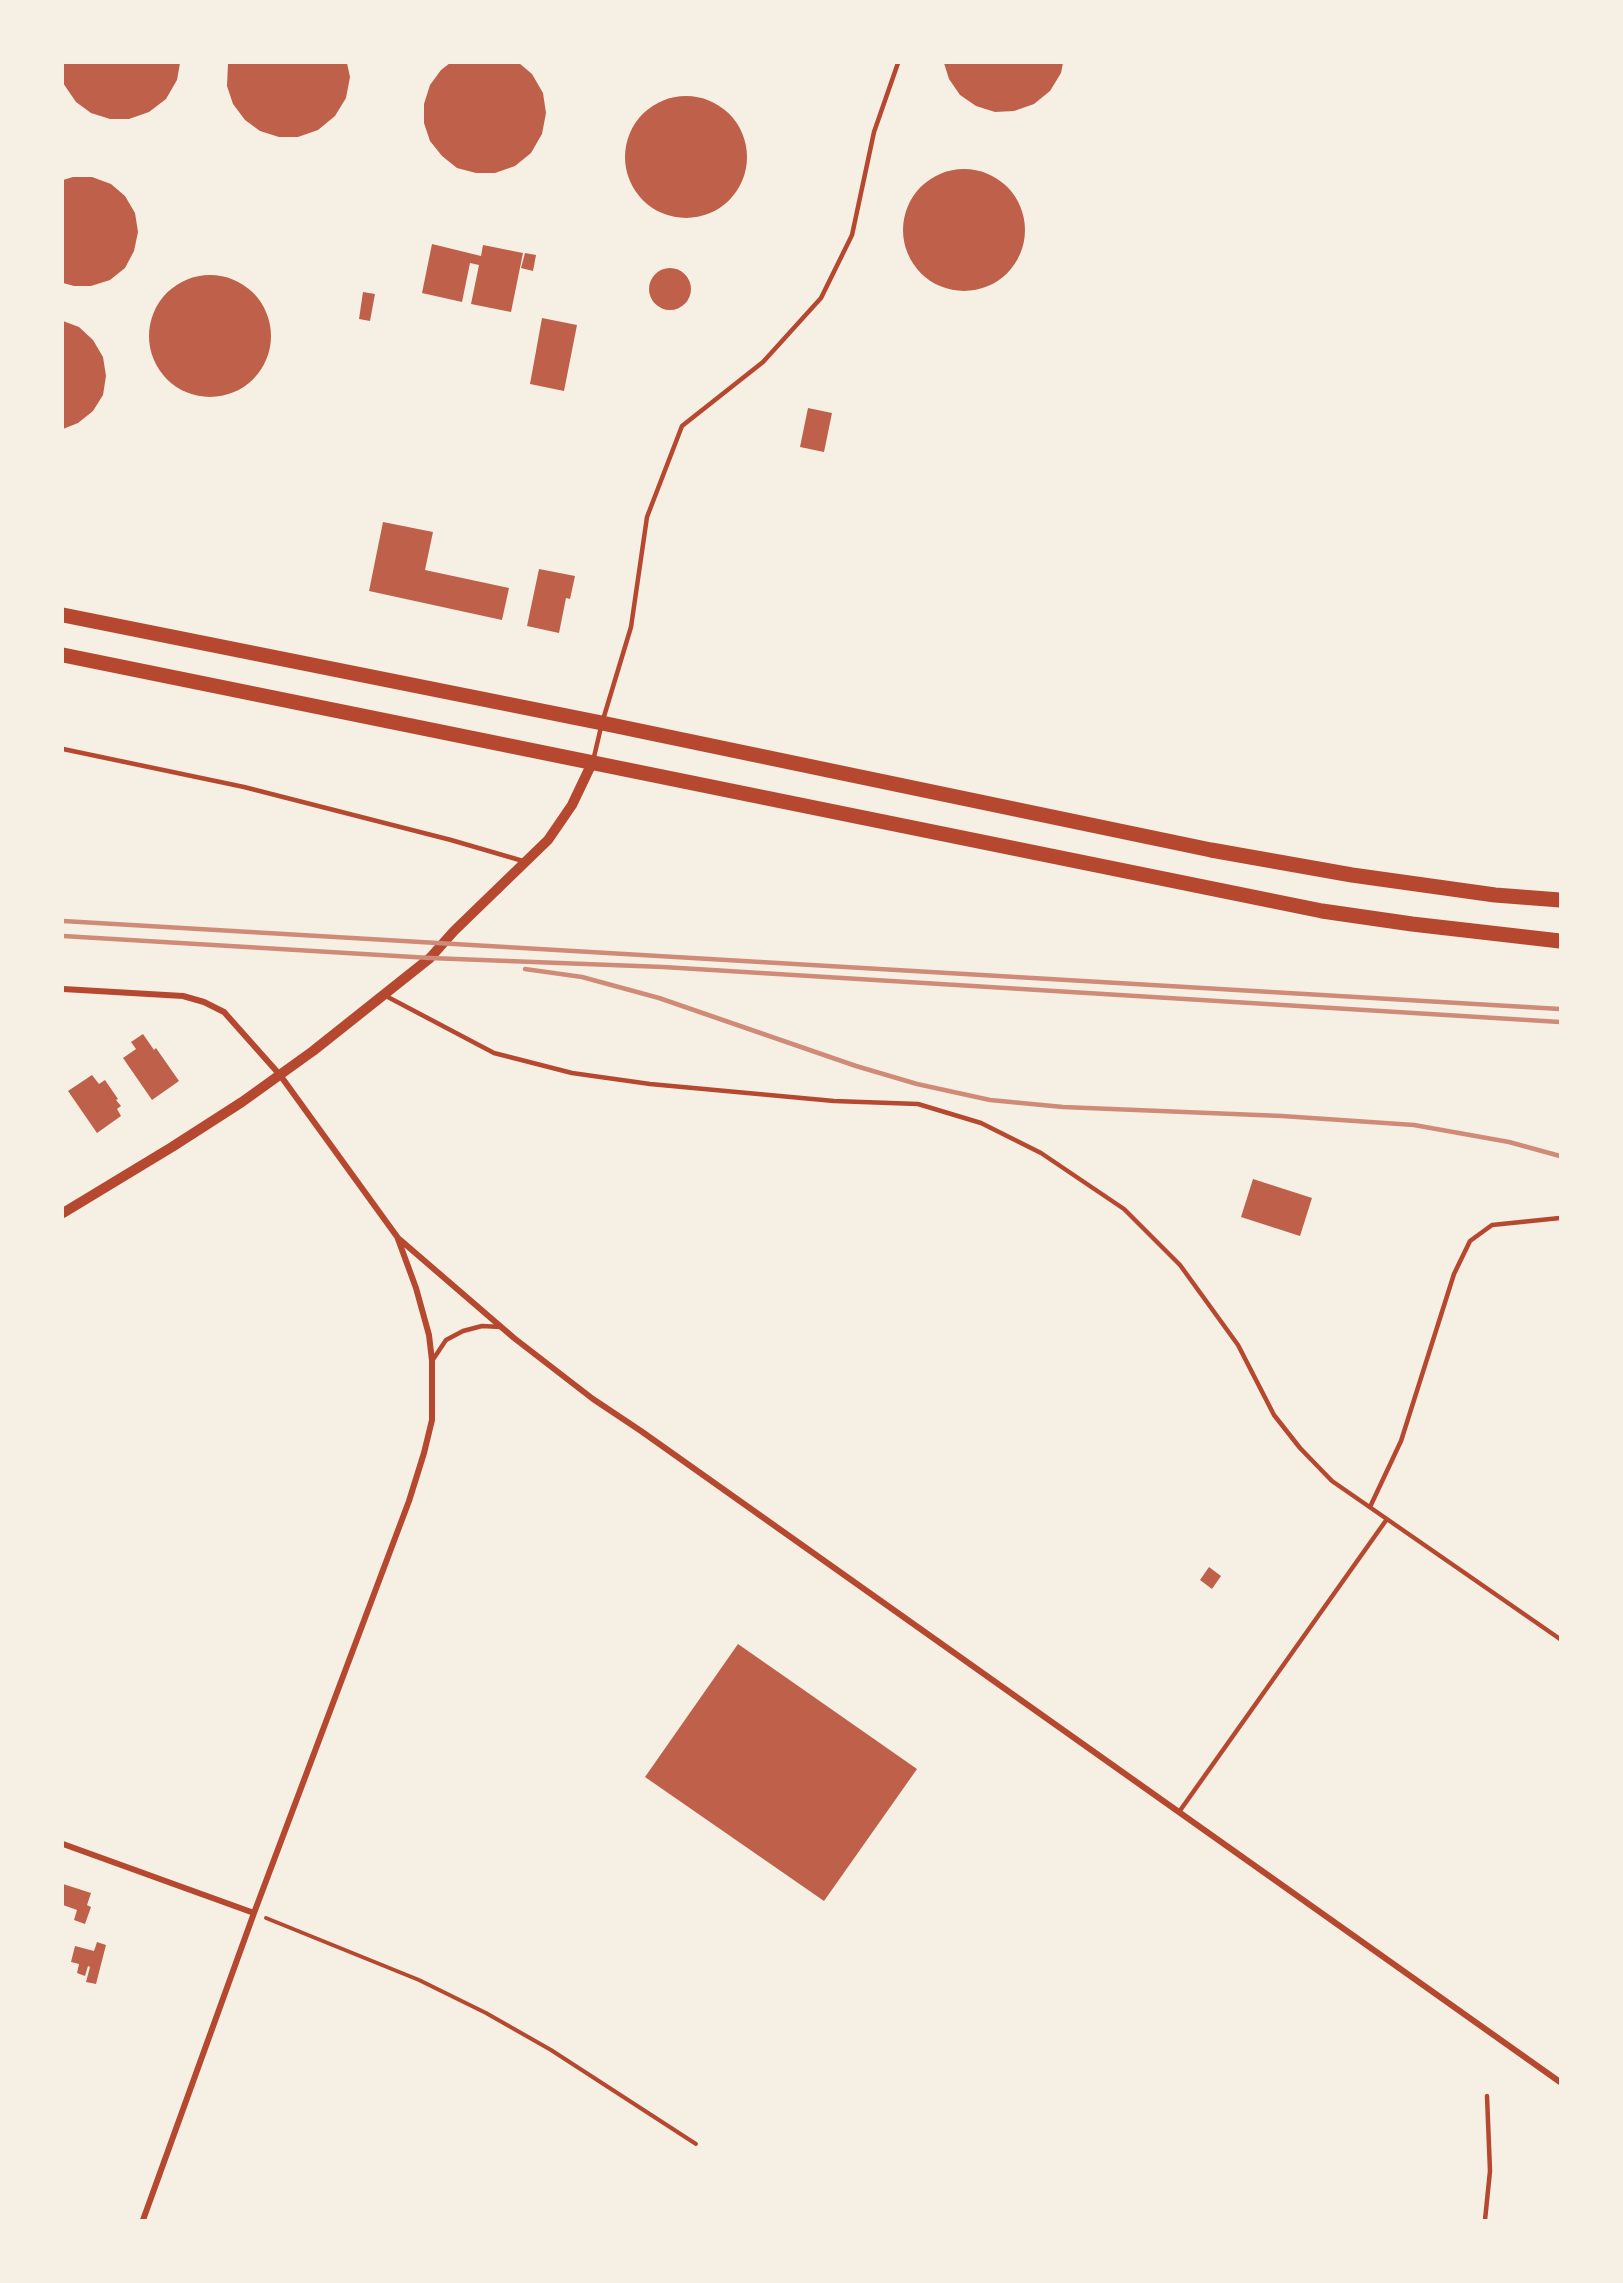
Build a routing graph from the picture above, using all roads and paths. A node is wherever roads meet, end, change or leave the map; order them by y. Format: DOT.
graph roads {
  1 [pos="898,63"];
  2 [pos="63,615"];
  3 [pos="63,655"];
  4 [pos="602,723"];
  5 [pos="63,749"];
  6 [pos="592,763"];
  7 [pos="526,862"];
  8 [pos="1560,900"];
  9 [pos="1560,941"];
  10 [pos="63,989"];
  11 [pos="384,994"];
  12 [pos="280,1075"];
  13 [pos="63,1213"];
  14 [pos="1560,1218"];
  15 [pos="398,1238"];
  16 [pos="501,1327"];
  17 [pos="432,1361"];
  18 [pos="1370,1507"];
  19 [pos="1388,1519"];
  20 [pos="1560,1639"];
  21 [pos="1179,1812"];
  22 [pos="63,1844"];
  23 [pos="254,1913"];
  24 [pos="1560,2082"];
  25 [pos="1487,2096"];
  26 [pos="696,2144"];
  27 [pos="143,2220"];
  28 [pos="1485,2220"];
  1 -- 4 [label="lane"];
  2 -- 4 [label="main road"];
  3 -- 6 [label="main road"];
  4 -- 6 [label="lane"];
  4 -- 8 [label="main road"];
  5 -- 7 [label="lane"];
  6 -- 7 [label="street"];
  6 -- 9 [label="main road"];
  7 -- 11 [label="street"];
  10 -- 12 [label="street"];
  11 -- 12 [label="street"];
  11 -- 18 [label="lane"];
  12 -- 13 [label="street"];
  12 -- 15 [label="street"];
  14 -- 18 [label="lane"];
  15 -- 16 [label="street"];
  15 -- 17 [label="street"];
  16 -- 17 [label="lane"];
  16 -- 21 [label="street"];
  17 -- 23 [label="street"];
  18 -- 19 [label="lane"];
  19 -- 20 [label="lane"];
  19 -- 21 [label="lane"];
  21 -- 24 [label="street"];
  22 -- 23 [label="street"];
  23 -- 26 [label="path"];
  23 -- 27 [label="street"];
  25 -- 28 [label="lane"];
}
